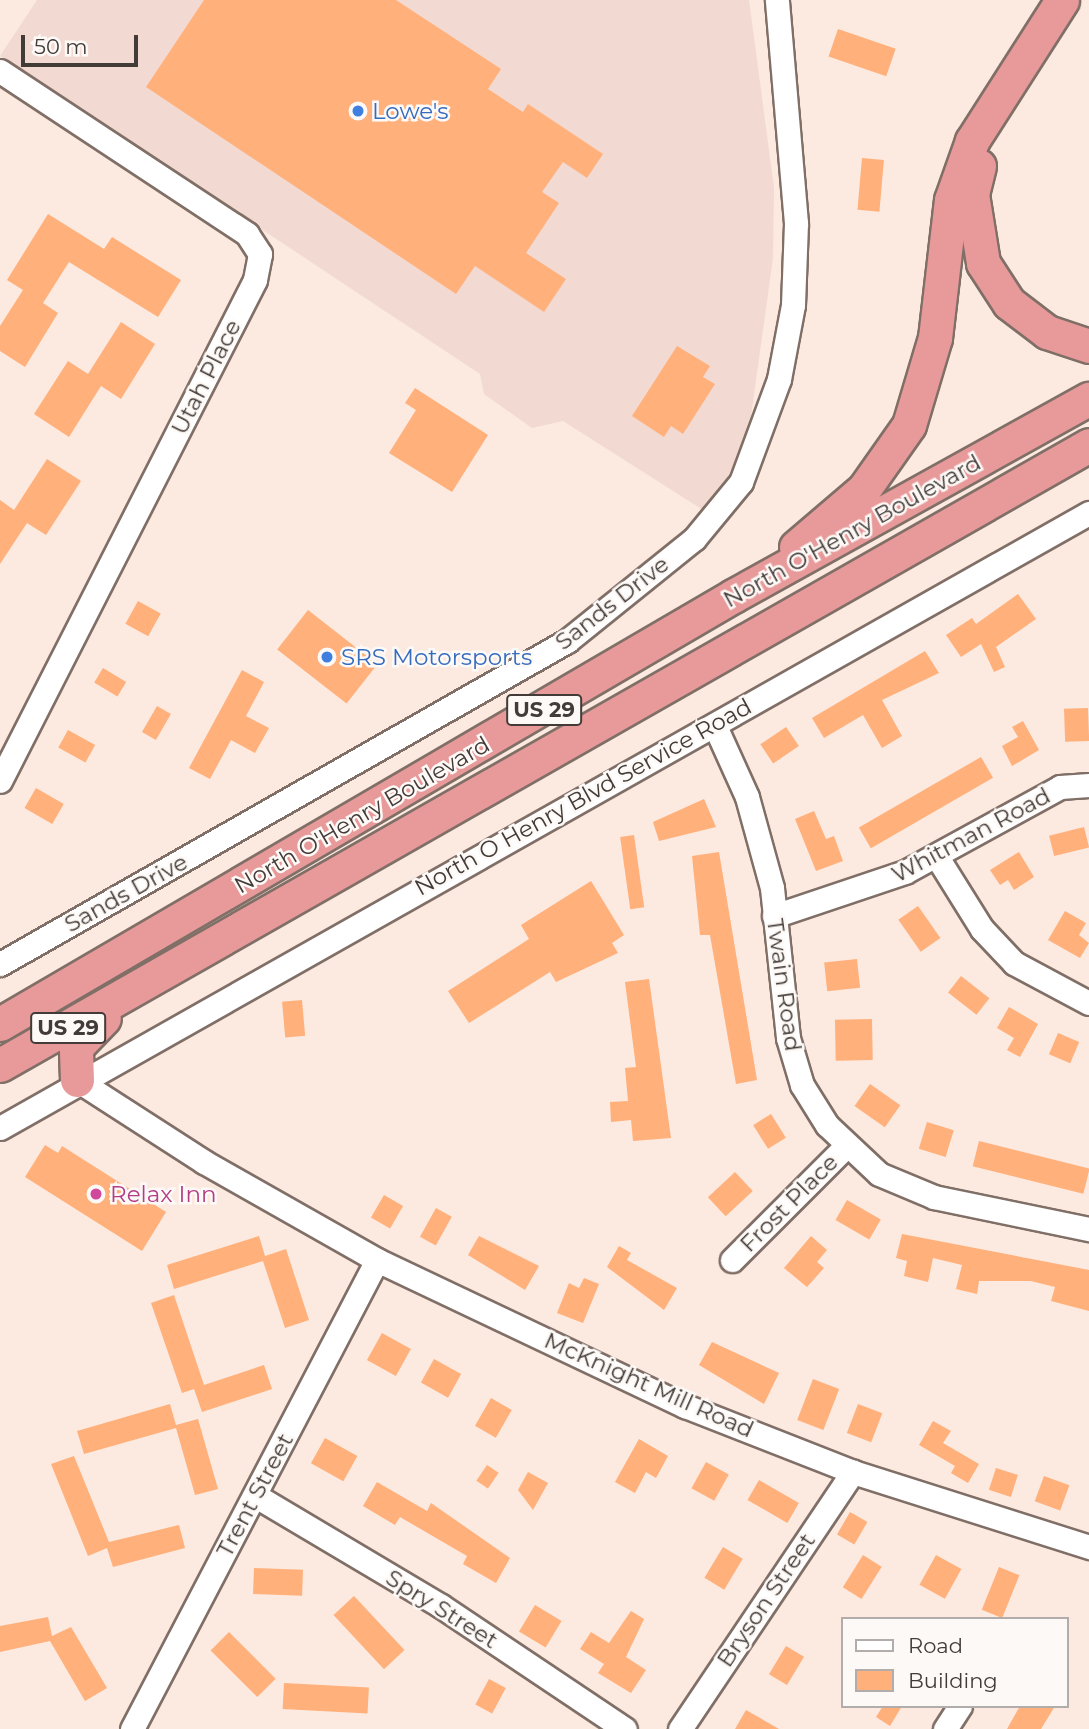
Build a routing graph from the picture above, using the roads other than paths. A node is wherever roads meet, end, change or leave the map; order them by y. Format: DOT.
graph roads {
  1 [pos="777,0"];
  2 [pos="1044,0"];
  3 [pos="1062,0"];
  4 [pos="1086,0"];
  5 [pos="1037,39"];
  6 [pos="0,71"];
  7 [pos="1089,346"];
  8 [pos="1089,399"];
  9 [pos="1084,449"];
  10 [pos="1089,513"];
  11 [pos="733,596"];
  12 [pos="715,726"];
  13 [pos="0,781"];
  14 [pos="1089,785"];
  15 [pos="937,857"];
  16 [pos="774,916"];
  17 [pos="0,964"];
  18 [pos="120,1000"];
  19 [pos="1089,1003"];
  20 [pos="0,1024"];
  21 [pos="8,1060"];
  22 [pos="77,1080"];
  23 [pos="0,1128"];
  24 [pos="846,1146"];
  25 [pos="1089,1229"];
  26 [pos="377,1259"];
  27 [pos="732,1260"];
  28 [pos="853,1472"];
  29 [pos="256,1496"];
  30 [pos="1089,1547"];
  31 [pos="959,1708"];
  32 [pos="132,1729"];
  33 [pos="625,1729"];
  34 [pos="680,1729"];
  35 [pos="945,1729"];
  1 -- 17 [label="street, Sands Drive"];
  2 -- 5 [label="highway"];
  3 -- 5 [label="highway"];
  4 -- 7 [label="highway"];
  5 -- 11 [label="highway"];
  6 -- 13 [label="street, Utah Place"];
  8 -- 11 [label="highway, North O'Henry Boulevard / US 29"];
  9 -- 18 [label="highway, North O'Henry Boulevard / US 29"];
  10 -- 12 [label="street, North O Henry Blvd Service Road"];
  11 -- 20 [label="highway, North O'Henry Boulevard / US 29"];
  12 -- 16 [label="street, Twain Road"];
  12 -- 22 [label="street, North O Henry Blvd Service Road"];
  14 -- 15 [label="street, Whitman Road"];
  15 -- 16 [label="street, Whitman Road"];
  15 -- 19 [label="street"];
  16 -- 24 [label="street, Twain Road"];
  18 -- 21 [label="highway, North O'Henry Boulevard / US 29"];
  18 -- 22 [label="highway"];
  21 -- 22 [label="highway"];
  22 -- 23 [label="street"];
  22 -- 26 [label="street, McKnight Mill Road"];
  24 -- 25 [label="street, Twain Road"];
  24 -- 27 [label="street, Frost Place"];
  26 -- 28 [label="street, McKnight Mill Road"];
  26 -- 29 [label="street, Trent Street"];
  28 -- 30 [label="street, McKnight Mill Road"];
  28 -- 34 [label="street, Bryson Street"];
  29 -- 32 [label="street, Trent Street"];
  29 -- 33 [label="street, Spry Street"];
  31 -- 35 [label="street"];
}
